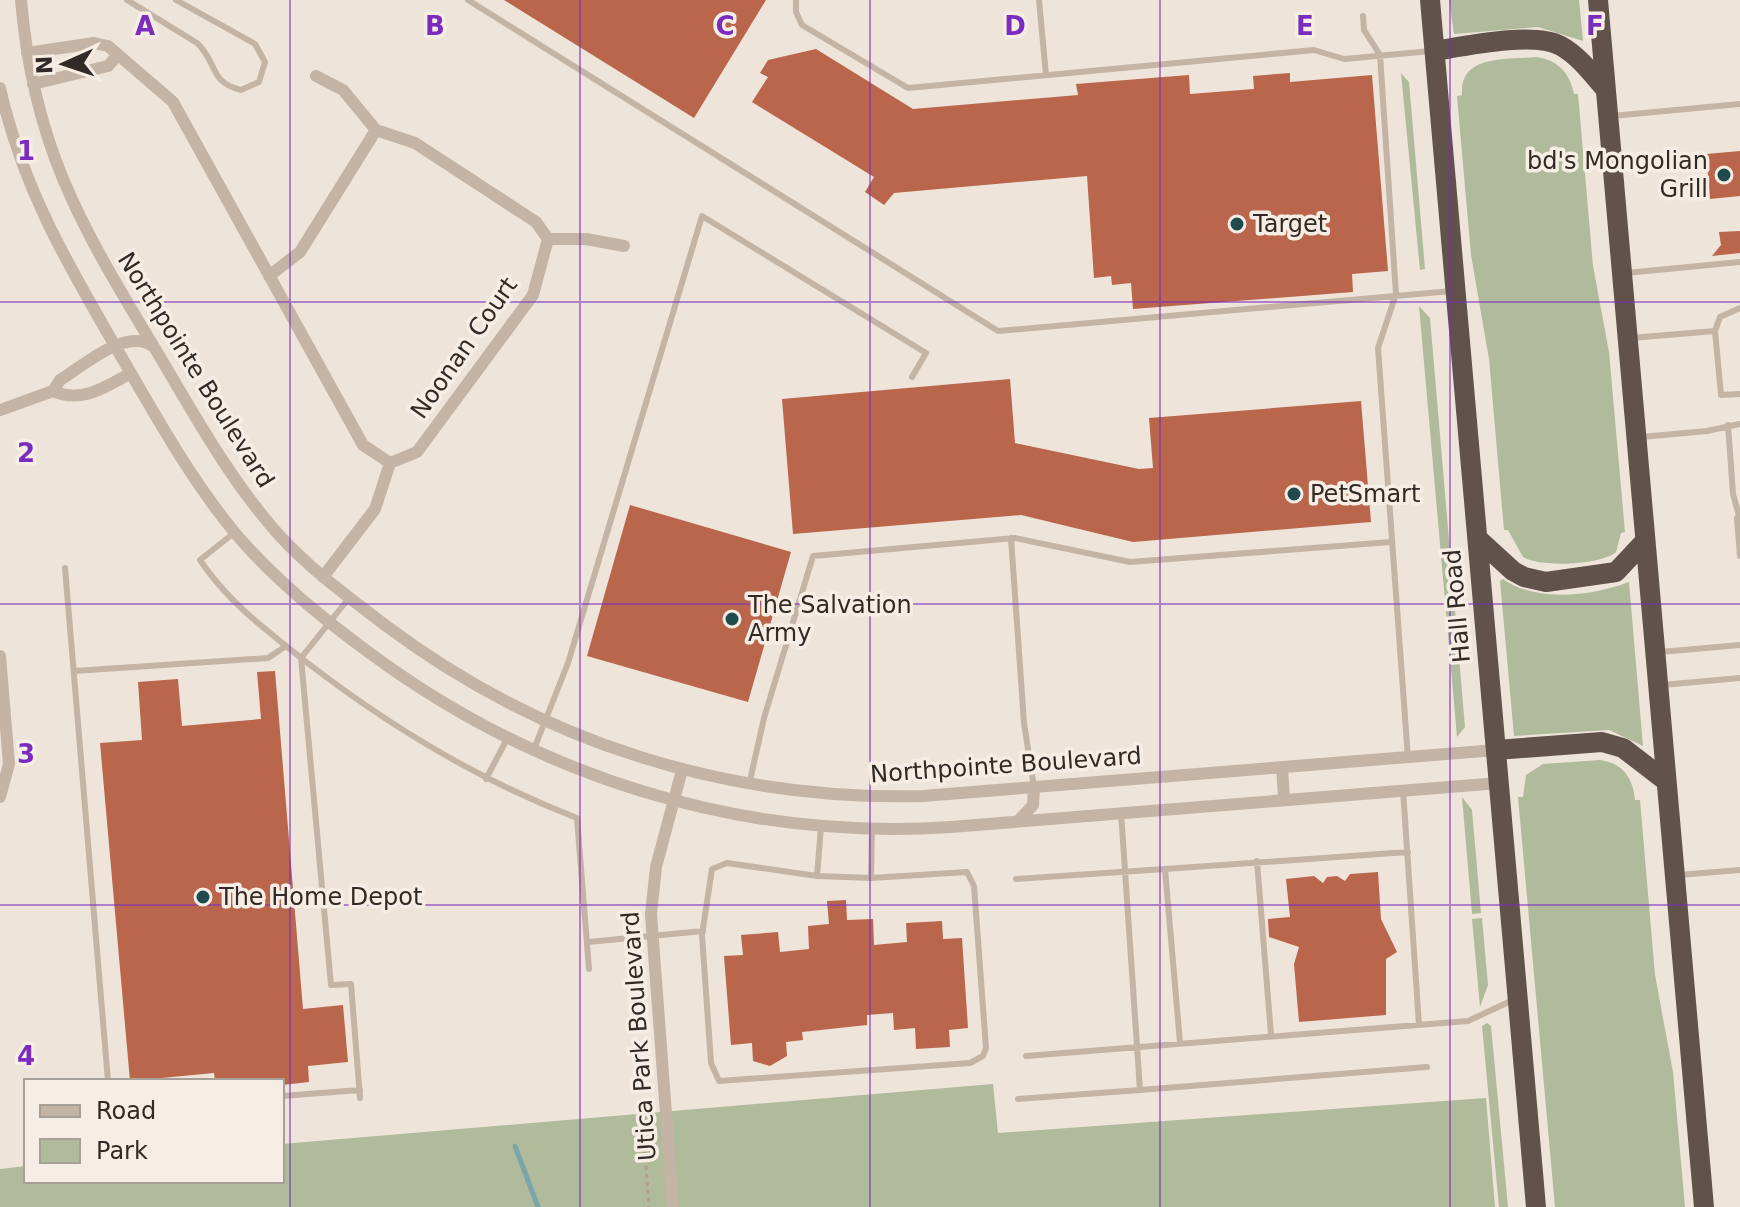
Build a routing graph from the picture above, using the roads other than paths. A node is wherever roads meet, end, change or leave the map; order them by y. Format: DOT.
graph roads {
  1 [pos="21,0"];
  2 [pos="127,0"];
  3 [pos="176,0"];
  4 [pos="468,0"];
  5 [pos="796,0"];
  6 [pos="1039,0"];
  7 [pos="1430,0"];
  8 [pos="1598,0"];
  9 [pos="1363,16"];
  10 [pos="1435,51"];
  11 [pos="27,53"];
  12 [pos="1380,55"];
  13 [pos="117,56"];
  14 [pos="1046,75"];
  15 [pos="316,76"];
  16 [pos="33,84"];
  17 [pos="0,88"];
  18 [pos="1606,90"];
  19 [pos="1740,104"];
  20 [pos="1608,117"];
  21 [pos="376,130"];
  22 [pos="548,239"];
  23 [pos="624,246"];
  24 [pos="1740,262"];
  25 [pos="1622,273"];
  26 [pos="269,276"];
  27 [pos="1455,290"];
  28 [pos="1396,294"];
  29 [pos="1740,308"];
  30 [pos="1715,331"];
  31 [pos="1628,338"];
  32 [pos="153,346"];
  33 [pos="116,347"];
  34 [pos="131,373"];
  35 [pos="912,377"];
  36 [pos="53,391"];
  37 [pos="1740,394"];
  38 [pos="0,410"];
  39 [pos="1740,424"];
  40 [pos="1728,425"];
  41 [pos="1636,438"];
  42 [pos="390,463"];
  43 [pos="1738,517"];
  44 [pos="235,532"];
  45 [pos="1011,538"];
  46 [pos="1478,539"];
  47 [pos="1645,541"];
  48 [pos="1391,542"];
  49 [pos="1740,556"];
  50 [pos="65,568"];
  51 [pos="323,577"];
  52 [pos="349,598"];
  53 [pos="329,623"];
  54 [pos="1740,645"];
  55 [pos="286,646"];
  56 [pos="1655,653"];
  57 [pos="0,656"];
  58 [pos="301,658"];
  59 [pos="74,671"];
  60 [pos="1740,678"];
  61 [pos="1658,686"];
  62 [pos="546,722"];
  63 [pos="507,739"];
  64 [pos="1496,750"];
  65 [pos="533,752"];
  66 [pos="1408,758"];
  67 [pos="1282,767"];
  68 [pos="682,770"];
  69 [pos="486,779"];
  70 [pos="1666,781"];
  71 [pos="1499,783"];
  72 [pos="749,785"];
  73 [pos="1034,787"];
  74 [pos="1403,790"];
  75 [pos="0,797"];
  76 [pos="1284,799"];
  77 [pos="673,801"];
  78 [pos="1121,812"];
  79 [pos="1017,821"];
  80 [pos="821,827"];
  81 [pos="872,829"];
  82 [pos="1408,852"];
  83 [pos="1257,861"];
  84 [pos="1165,869"];
  85 [pos="1740,870"];
  86 [pos="1125,872"];
  87 [pos="1674,875"];
  88 [pos="817,876"];
  89 [pos="871,878"];
  90 [pos="1016,879"];
  91 [pos="703,931"];
  92 [pos="651,936"];
  93 [pos="588,942"];
  94 [pos="589,969"];
  95 [pos="1517,998"];
  96 [pos="1419,1025"];
  97 [pos="1271,1035"];
  98 [pos="1180,1043"];
  99 [pos="1136,1047"];
  100 [pos="1026,1056"];
  101 [pos="1427,1067"];
  102 [pos="108,1079"];
  103 [pos="1140,1090"];
  104 [pos="284,1096"];
  105 [pos="1018,1099"];
  106 [pos="673,1207"];
  107 [pos="1536,1207"];
  108 [pos="1704,1207"];
  1 -- 11 [label="street, Northpointe Boulevard"];
  2 -- 3 [label="lane"];
  4 -- 28 [label="lane"];
  5 -- 14 [label="lane"];
  6 -- 14 [label="lane"];
  7 -- 10 [label="highway, Hall Road"];
  8 -- 18 [label="highway"];
  9 -- 12 [label="lane"];
  10 -- 12 [label="lane"];
  10 -- 18 [label="highway"];
  10 -- 27 [label="highway, Hall Road"];
  11 -- 13 [label="street"];
  11 -- 16 [label="street, Northpointe Boulevard"];
  12 -- 14 [label="lane"];
  12 -- 28 [label="lane"];
  13 -- 16 [label="street"];
  13 -- 26 [label="street"];
  15 -- 21 [label="street"];
  16 -- 32 [label="street, Northpointe Boulevard"];
  17 -- 33 [label="street"];
  18 -- 20 [label="highway"];
  19 -- 20 [label="lane"];
  20 -- 25 [label="highway"];
  21 -- 22 [label="street"];
  21 -- 26 [label="street"];
  22 -- 23 [label="street"];
  22 -- 42 [label="street, Noonan Court"];
  24 -- 25 [label="lane"];
  25 -- 31 [label="highway"];
  26 -- 42 [label="street"];
  27 -- 28 [label="lane"];
  27 -- 46 [label="highway, Hall Road"];
  28 -- 48 [label="lane"];
  29 -- 30 [label="lane"];
  30 -- 31 [label="lane"];
  30 -- 37 [label="lane"];
  31 -- 41 [label="highway"];
  32 -- 33 [label="street"];
  32 -- 51 [label="street, Northpointe Boulevard"];
  33 -- 34 [label="street"];
  33 -- 36 [label="street"];
  34 -- 36 [label="street"];
  34 -- 44 [label="street"];
  35 -- 62 [label="lane"];
  36 -- 38 [label="street"];
  39 -- 40 [label="lane"];
  40 -- 41 [label="lane"];
  40 -- 43 [label="lane"];
  41 -- 47 [label="highway"];
  42 -- 51 [label="street"];
  43 -- 49 [label="lane"];
  44 -- 53 [label="street"];
  44 -- 55 [label="lane"];
  45 -- 48 [label="lane"];
  45 -- 72 [label="lane"];
  45 -- 73 [label="lane"];
  46 -- 47 [label="highway"];
  46 -- 64 [label="highway, Hall Road"];
  47 -- 56 [label="highway"];
  48 -- 66 [label="lane"];
  50 -- 59 [label="lane"];
  51 -- 52 [label="street, Northpointe Boulevard"];
  52 -- 53 [label="lane"];
  52 -- 62 [label="street, Northpointe Boulevard"];
  53 -- 58 [label="lane"];
  53 -- 63 [label="street"];
  54 -- 56 [label="lane"];
  55 -- 58 [label="lane"];
  55 -- 59 [label="lane"];
  56 -- 61 [label="highway"];
  57 -- 75 [label="street"];
  58 -- 69 [label="lane"];
  58 -- 104 [label="lane"];
  59 -- 102 [label="lane"];
  60 -- 61 [label="lane"];
  61 -- 70 [label="highway"];
  62 -- 65 [label="lane"];
  62 -- 68 [label="street, Northpointe Boulevard"];
  63 -- 65 [label="street"];
  63 -- 69 [label="lane"];
  64 -- 66 [label="street, Northpointe Boulevard"];
  64 -- 70 [label="highway"];
  64 -- 71 [label="highway, Hall Road"];
  65 -- 77 [label="street"];
  66 -- 67 [label="street, Northpointe Boulevard"];
  67 -- 73 [label="street, Northpointe Boulevard"];
  67 -- 76 [label="street"];
  68 -- 72 [label="street, Northpointe Boulevard"];
  68 -- 77 [label="street, Utica Park Boulevard"];
  69 -- 93 [label="lane"];
  70 -- 87 [label="highway"];
  71 -- 74 [label="street"];
  71 -- 95 [label="highway, Hall Road"];
  72 -- 73 [label="street, Northpointe Boulevard"];
  73 -- 79 [label="street"];
  74 -- 76 [label="street"];
  74 -- 82 [label="lane"];
  76 -- 78 [label="street"];
  77 -- 80 [label="street"];
  77 -- 92 [label="street, Utica Park Boulevard"];
  78 -- 79 [label="street"];
  78 -- 86 [label="lane"];
  79 -- 81 [label="street"];
  80 -- 81 [label="street"];
  80 -- 88 [label="lane"];
  81 -- 89 [label="lane"];
  82 -- 83 [label="lane"];
  82 -- 96 [label="lane"];
  83 -- 84 [label="lane"];
  83 -- 97 [label="lane"];
  84 -- 86 [label="lane"];
  84 -- 98 [label="lane"];
  85 -- 87 [label="lane"];
  86 -- 90 [label="lane"];
  86 -- 99 [label="lane"];
  87 -- 108 [label="highway"];
  88 -- 89 [label="lane"];
  88 -- 91 [label="lane"];
  89 -- 91 [label="lane"];
  91 -- 92 [label="lane"];
  92 -- 93 [label="lane"];
  92 -- 106 [label="street, Utica Park Boulevard"];
  93 -- 94 [label="lane"];
  95 -- 96 [label="lane"];
  95 -- 107 [label="highway, Hall Road"];
  96 -- 97 [label="lane"];
  97 -- 98 [label="lane"];
  98 -- 99 [label="lane"];
  99 -- 100 [label="lane"];
  99 -- 103 [label="lane"];
  101 -- 103 [label="lane"];
  103 -- 105 [label="lane"];
}
